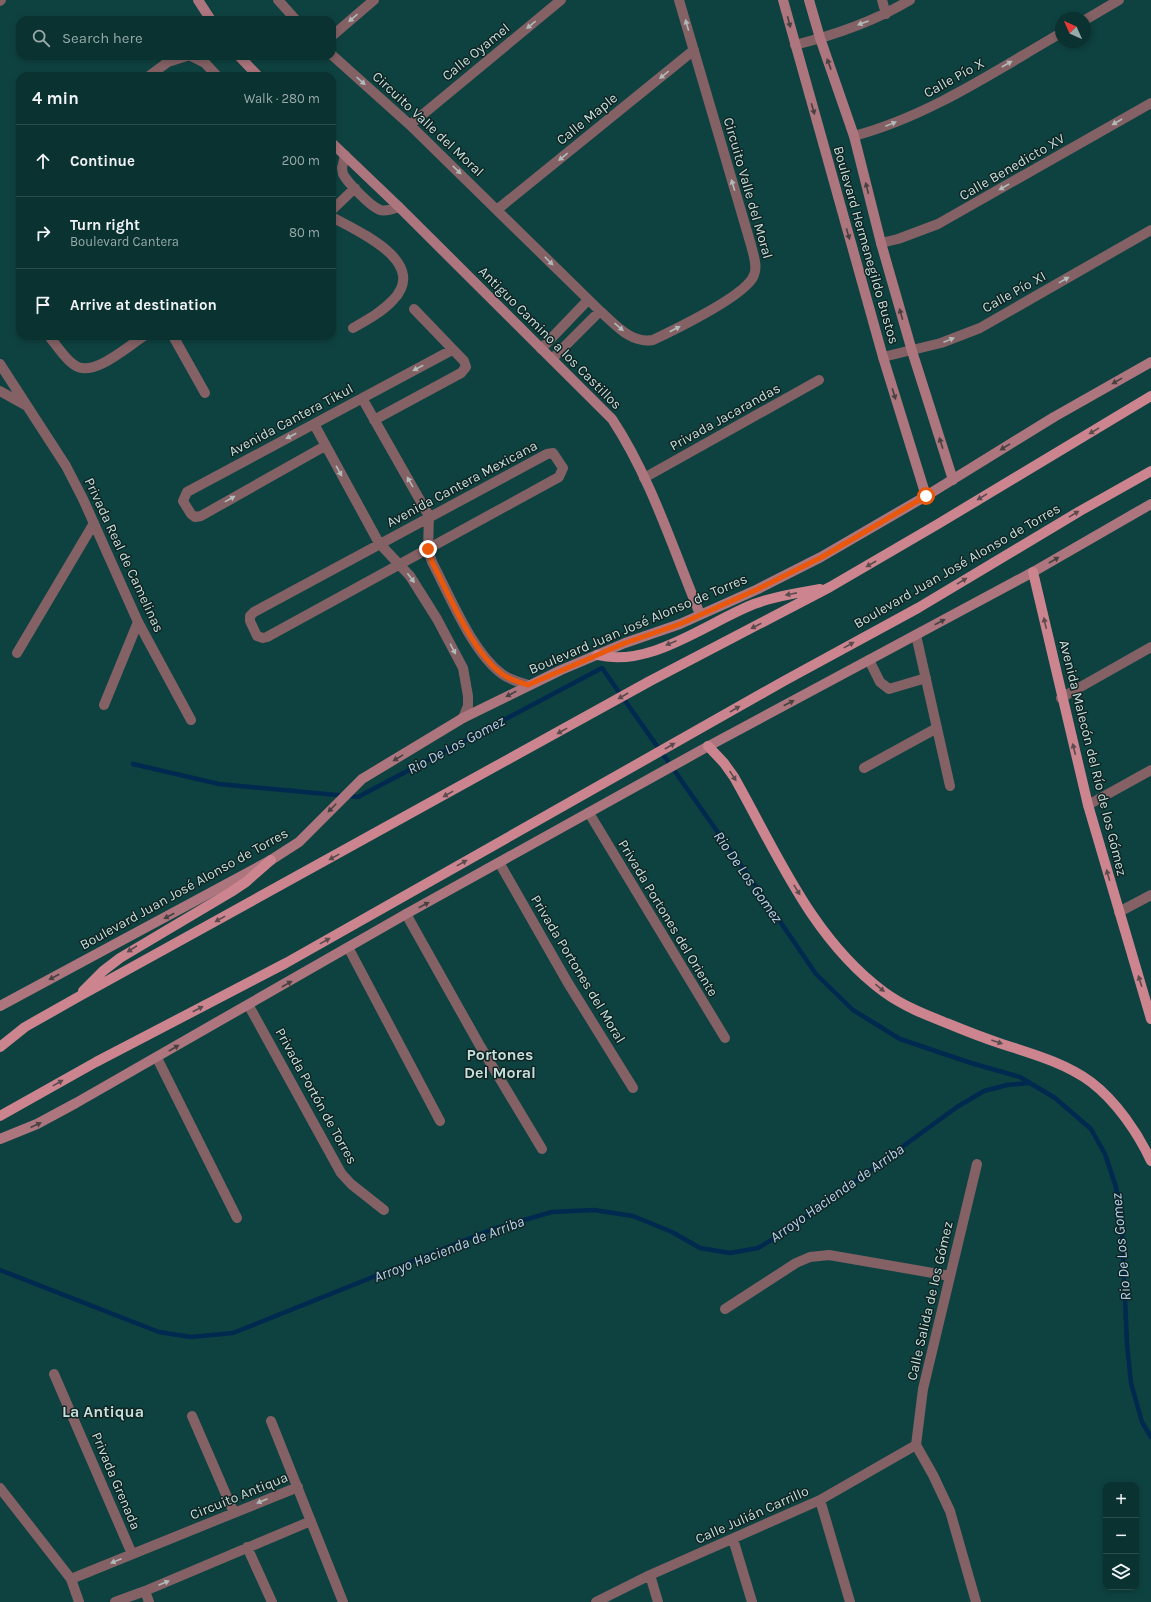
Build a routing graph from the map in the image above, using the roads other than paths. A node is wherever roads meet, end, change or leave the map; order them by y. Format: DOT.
graph roads {
  1 [pos="198,0"];
  2 [pos="278,0"];
  3 [pos="374,0"];
  4 [pos="561,0"];
  5 [pos="680,0"];
  6 [pos="783,0"];
  7 [pos="809,0"];
  8 [pos="882,0"];
  9 [pos="910,0"];
  10 [pos="1119,0"];
  11 [pos="886,14"];
  12 [pos="208,16"];
  13 [pos="292,16"];
  14 [pos="1091,16"];
  15 [pos="336,33"];
  16 [pos="1055,36"];
  17 [pos="820,38"];
  18 [pos="795,45"];
  19 [pos="694,50"];
  20 [pos="336,59"];
  21 [pos="175,60"];
  22 [pos="199,60"];
  23 [pos="242,60"];
  24 [pos="154,72"];
  25 [pos="213,72"];
  26 [pos="254,72"];
  27 [pos="1151,103"];
  28 [pos="410,125"];
  29 [pos="854,136"];
  30 [pos="336,147"];
  31 [pos="345,155"];
  32 [pos="355,188"];
  33 [pos="336,206"];
  34 [pos="398,207"];
  35 [pos="498,210"];
  36 [pos="336,219"];
  37 [pos="1151,230"];
  38 [pos="881,243"];
  39 [pos="588,300"];
  40 [pos="414,310"];
  41 [pos="600,311"];
  42 [pos="353,328"];
  43 [pos="52,340"];
  44 [pos="138,340"];
  45 [pos="175,340"];
  46 [pos="541,349"];
  47 [pos="452,350"];
  48 [pos="912,351"];
  49 [pos="883,357"];
  50 [pos="552,359"];
  51 [pos="1151,362"];
  52 [pos="0,364"];
  53 [pos="819,380"];
  54 [pos="0,391"];
  55 [pos="204,393"];
  56 [pos="1151,396"];
  57 [pos="362,398"];
  58 [pos="25,405"];
  59 [pos="374,420"];
  60 [pos="314,424"];
  61 [pos="325,446"];
  62 [pos="1151,470"];
  63 [pos="644,478"];
  64 [pos="953,480"];
  65 [pos="926,496"];
  66 [pos="1151,504"];
  67 [pos="429,516"];
  68 [pos="94,523"];
  69 [pos="380,543"];
  70 [pos="428,549"];
  71 [pos="398,564"];
  72 [pos="1033,572"];
  73 [pos="830,588"];
  74 [pos="700,614"];
  75 [pos="138,622"];
  76 [pos="916,635"];
  77 [pos="1151,647"];
  78 [pos="17,653"];
  79 [pos="597,655"];
  80 [pos="869,660"];
  81 [pos="926,678"];
  82 [pos="528,685"];
  83 [pos="1061,698"];
  84 [pos="104,704"];
  85 [pos="463,718"];
  86 [pos="191,720"];
  87 [pos="937,728"];
  88 [pos="707,747"];
  89 [pos="864,768"];
  90 [pos="1151,770"];
  91 [pos="950,786"];
  92 [pos="1088,806"];
  93 [pos="589,813"];
  94 [pos="270,860"];
  95 [pos="500,864"];
  96 [pos="1151,894"];
  97 [pos="1119,912"];
  98 [pos="406,914"];
  99 [pos="349,948"];
  100 [pos="78,997"];
  101 [pos="0,1006"];
  102 [pos="249,1006"];
  103 [pos="1151,1019"];
  104 [pos="725,1038"];
  105 [pos="0,1047"];
  106 [pos="157,1058"];
  107 [pos="632,1088"];
  108 [pos="0,1116"];
  109 [pos="440,1121"];
  110 [pos="0,1139"];
  111 [pos="542,1149"];
  112 [pos="1151,1161"];
  113 [pos="977,1164"];
  114 [pos="384,1210"];
  115 [pos="237,1218"];
  116 [pos="950,1276"];
  117 [pos="725,1309"];
  118 [pos="54,1374"];
  119 [pos="192,1416"];
  120 [pos="271,1420"];
  121 [pos="916,1445"];
  122 [pos="298,1487"];
  123 [pos="0,1488"];
  124 [pos="820,1500"];
  125 [pos="234,1513"];
  126 [pos="311,1521"];
  127 [pos="733,1539"];
  128 [pos="247,1547"];
  129 [pos="132,1554"];
  130 [pos="650,1575"];
  131 [pos="71,1579"];
  132 [pos="145,1591"];
  133 [pos="79,1602"];
  134 [pos="115,1602"];
  135 [pos="149,1602"];
  136 [pos="272,1602"];
  137 [pos="344,1602"];
  138 [pos="596,1602"];
  139 [pos="658,1602"];
  140 [pos="752,1602"];
  141 [pos="850,1602"];
  142 [pos="976,1602"];
  1 -- 12 [label="street"];
  2 -- 13 [label="street"];
  3 -- 15 [label="street, one-way"];
  4 -- 28 [label="street, Calle Oyamel, one-way"];
  19 -- 5 [label="street, Circuito Valle del Moral, one-way"];
  6 -- 18 [label="street, Boulevard Hermenegildo Bustos, one-way"];
  7 -- 17 [label="street, Boulevard Hermenegildo Bustos"];
  8 -- 11 [label="street"];
  9 -- 11 [label="street"];
  10 -- 14 [label="street"];
  11 -- 17 [label="street, one-way"];
  29 -- 16 [label="street, Calle Pío X, one-way"];
  17 -- 18 [label="street"];
  29 -- 17 [label="street, Boulevard Hermenegildo Bustos, one-way"];
  18 -- 49 [label="street, Boulevard Hermenegildo Bustos, one-way"];
  19 -- 35 [label="street, Calle Maple, one-way"];
  41 -- 19 [label="street, Circuito Valle del Moral, one-way"];
  20 -- 28 [label="street, Circuito Valle del Moral, one-way"];
  21 -- 24 [label="street"];
  22 -- 25 [label="street"];
  23 -- 26 [label="street"];
  27 -- 38 [label="street, Calle Benedicto XV, one-way"];
  28 -- 35 [label="street, Circuito Valle del Moral, one-way"];
  38 -- 29 [label="street, Boulevard Hermenegildo Bustos, one-way"];
  30 -- 31 [label="street, Antiguo Camino a los Castillos"];
  31 -- 32 [label="street"];
  31 -- 34 [label="street, Antiguo Camino a los Castillos"];
  32 -- 33 [label="street"];
  32 -- 34 [label="street"];
  34 -- 46 [label="street, Antiguo Camino a los Castillos"];
  35 -- 39 [label="street, Circuito Valle del Moral, one-way"];
  36 -- 42 [label="street"];
  48 -- 37 [label="street, Calle Pío XI, one-way"];
  48 -- 38 [label="street, Boulevard Hermenegildo Bustos, one-way"];
  39 -- 41 [label="street, Circuito Valle del Moral"];
  39 -- 46 [label="street"];
  40 -- 47 [label="street"];
  41 -- 50 [label="street"];
  43 -- 44 [label="street"];
  45 -- 55 [label="street"];
  46 -- 50 [label="street, Antiguo Camino a los Castillos"];
  47 -- 57 [label="street, Avenida Cantera Tikul, one-way"];
  47 -- 59 [label="street"];
  48 -- 49 [label="street, Calle Pío XI"];
  64 -- 48 [label="street, Boulevard Hermenegildo Bustos, one-way"];
  49 -- 65 [label="street, Boulevard Hermenegildo Bustos, one-way"];
  50 -- 63 [label="street, Antiguo Camino a los Castillos"];
  51 -- 64 [label="street, Boulevard Juan José Alonso de Torres, one-way"];
  52 -- 58 [label="street, Privada Real de Camelinas"];
  53 -- 63 [label="street, Privada Jacarandas"];
  54 -- 58 [label="street, Privada Real de Camelinas"];
  56 -- 73 [label="main road, one-way"];
  57 -- 59 [label="street"];
  57 -- 60 [label="street, Avenida Cantera Tikul"];
  58 -- 68 [label="street, Privada Real de Camelinas"];
  67 -- 59 [label="street, one-way"];
  60 -- 61 [label="street"];
  60 -- 61 [label="street, Avenida Cantera Tikul, one-way"];
  61 -- 69 [label="street, one-way"];
  108 -- 62 [label="main road, Boulevard Juan José Alonso de Torres, one-way"];
  63 -- 74 [label="street, Antiguo Camino a los Castillos"];
  64 -- 65 [label="street, Boulevard Juan José Alonso de Torres"];
  65 -- 74 [label="street, Boulevard Juan José Alonso de Torres"];
  72 -- 66 [label="street, one-way"];
  67 -- 69 [label="street, Avenida Cantera Mexicana"];
  67 -- 70 [label="street"];
  67 -- 70 [label="street, Avenida Cantera Mexicana"];
  68 -- 75 [label="street, Privada Real de Camelinas"];
  68 -- 78 [label="street"];
  69 -- 71 [label="street"];
  69 -- 71 [label="street, Avenida Cantera Mexicana"];
  70 -- 71 [label="street, Avenida Cantera Mexicana"];
  70 -- 82 [label="street"];
  71 -- 85 [label="street, one-way"];
  76 -- 72 [label="street, one-way"];
  83 -- 72 [label="main road, Avenida Malecón del Río de los Gómez, one-way"];
  73 -- 79 [label="main road, one-way"];
  73 -- 100 [label="main road, one-way"];
  74 -- 79 [label="street, Boulevard Juan José Alonso de Torres"];
  75 -- 84 [label="street"];
  75 -- 86 [label="street, Privada Real de Camelinas"];
  76 -- 80 [label="street"];
  76 -- 81 [label="street"];
  77 -- 83 [label="street"];
  79 -- 82 [label="street, Boulevard Juan José Alonso de Torres"];
  80 -- 81 [label="street"];
  88 -- 80 [label="street, one-way"];
  81 -- 87 [label="street"];
  82 -- 85 [label="street, Boulevard Juan José Alonso de Torres, one-way"];
  92 -- 83 [label="main road, Avenida Malecón del Río de los Gómez, one-way"];
  85 -- 94 [label="street, Boulevard Juan José Alonso de Torres, one-way"];
  87 -- 89 [label="street"];
  87 -- 91 [label="street"];
  88 -- 93 [label="street"];
  88 -- 112 [label="main road, one-way"];
  90 -- 92 [label="street"];
  97 -- 92 [label="main road, Avenida Malecón del Río de los Gómez, one-way"];
  93 -- 95 [label="street"];
  93 -- 104 [label="street, Privada Portones del Oriente"];
  94 -- 100 [label="main road, one-way"];
  94 -- 101 [label="street, Boulevard Juan José Alonso de Torres, one-way"];
  98 -- 95 [label="street, one-way"];
  95 -- 107 [label="street, Privada Portones del Moral"];
  96 -- 97 [label="street"];
  103 -- 97 [label="main road, Avenida Malecón del Río de los Gómez, one-way"];
  98 -- 99 [label="street"];
  98 -- 111 [label="street"];
  102 -- 99 [label="street, one-way"];
  99 -- 109 [label="street"];
  100 -- 105 [label="main road"];
  106 -- 102 [label="street, one-way"];
  102 -- 114 [label="street, Privada Portón de Torres"];
  110 -- 106 [label="street, one-way"];
  106 -- 115 [label="street"];
  113 -- 116 [label="street, Calle Salida de los Gómez"];
  116 -- 117 [label="street"];
  116 -- 121 [label="street, Calle Salida de los Gómez"];
  118 -- 129 [label="street, Privada Grenada"];
  119 -- 125 [label="street"];
  120 -- 122 [label="street"];
  121 -- 124 [label="street, Calle Julián Carrillo"];
  121 -- 142 [label="street"];
  122 -- 125 [label="street, Circuito Antiqua, one-way"];
  122 -- 126 [label="street, Circuito Antiqua"];
  123 -- 131 [label="street"];
  124 -- 127 [label="street, Calle Julián Carrillo"];
  124 -- 141 [label="street"];
  125 -- 129 [label="street, Circuito Antiqua"];
  126 -- 128 [label="street"];
  126 -- 137 [label="street, Circuito Antiqua"];
  127 -- 130 [label="street, Calle Julián Carrillo"];
  127 -- 140 [label="street"];
  132 -- 128 [label="street, one-way"];
  128 -- 136 [label="street"];
  129 -- 131 [label="street, Circuito Antiqua, one-way"];
  130 -- 138 [label="street, Calle Julián Carrillo"];
  130 -- 139 [label="street"];
  131 -- 133 [label="street"];
  132 -- 134 [label="street"];
  132 -- 135 [label="street"];
}
